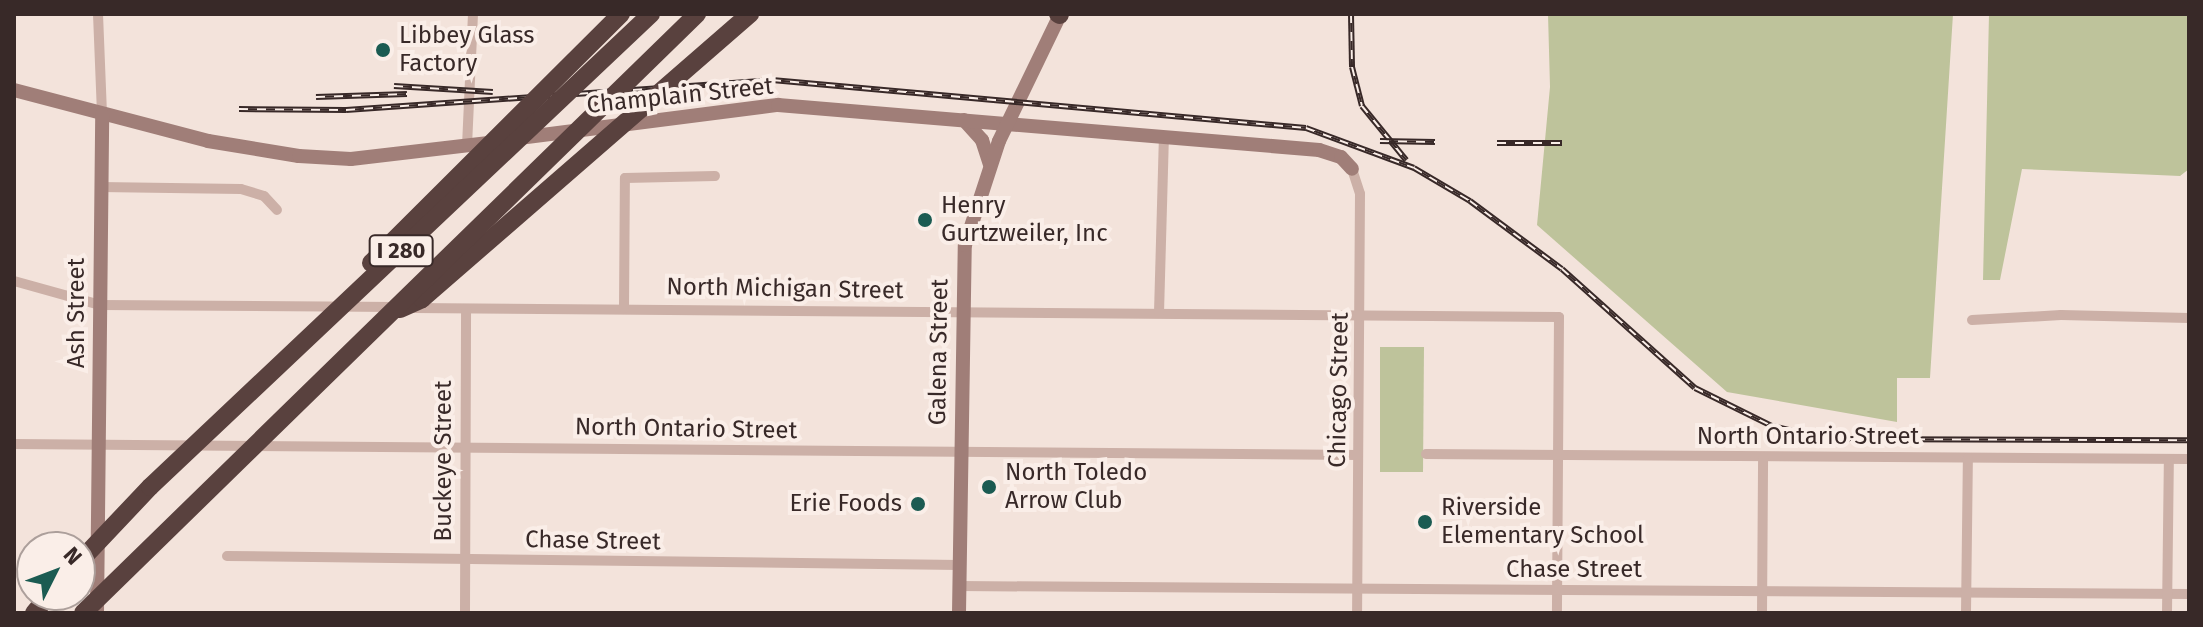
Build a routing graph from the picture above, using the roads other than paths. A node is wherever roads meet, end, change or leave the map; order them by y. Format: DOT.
graph roads {
  1 [pos="98,14"];
  2 [pos="473,14"];
  3 [pos="621,14"];
  4 [pos="651,14"];
  5 [pos="697,14"];
  6 [pos="750,14"];
  7 [pos="1059,15"];
  8 [pos="14,90"];
  9 [pos="102,115"];
  10 [pos="964,120"];
  11 [pos="1007,124"];
  12 [pos="1164,139"];
  13 [pos="474,145"];
  14 [pos="990,164"];
  15 [pos="1352,169"];
  16 [pos="715,176"];
  17 [pos="100,187"];
  18 [pos="277,210"];
  19 [pos="14,281"];
  20 [pos="100,305"];
  21 [pos="624,308"];
  22 [pos="466,309"];
  23 [pos="962,311"];
  24 [pos="1159,313"];
  25 [pos="1361,314"];
  26 [pos="383,317"];
  27 [pos="2189,318"];
  28 [pos="1972,320"];
  29 [pos="14,444"];
  30 [pos="98,445"];
  31 [pos="464,447"];
  32 [pos="960,452"];
  33 [pos="1426,454"];
  34 [pos="1358,455"];
  35 [pos="1558,455"];
  36 [pos="1763,457"];
  37 [pos="1968,458"];
  38 [pos="2169,459"];
  39 [pos="2189,459"];
  40 [pos="150,487"];
  41 [pos="96,544"];
  42 [pos="227,556"];
  43 [pos="464,560"];
  44 [pos="959,565"];
  45 [pos="959,586"];
  46 [pos="1357,588"];
  47 [pos="1557,590"];
  48 [pos="1762,591"];
  49 [pos="1966,592"];
  50 [pos="2167,594"];
  51 [pos="2189,594"];
  52 [pos="83,613"];
  53 [pos="97,613"];
  54 [pos="465,613"];
  55 [pos="959,613"];
  56 [pos="1357,613"];
  57 [pos="1557,613"];
  58 [pos="1762,613"];
  59 [pos="1966,613"];
  60 [pos="2167,613"];
  1 -- 9 [label="street, Ash Street"];
  2 -- 13 [label="street"];
  3 -- 40 [label="highway, bridge"];
  4 -- 40 [label="highway, I 280, bridge"];
  5 -- 26 [label="highway, I 280, bridge"];
  6 -- 26 [label="highway, bridge"];
  7 -- 11 [label="main road, Galena Street"];
  8 -- 9 [label="main road, Champlain Street"];
  9 -- 13 [label="main road, Champlain Street"];
  9 -- 17 [label="main road, Ash Street"];
  10 -- 11 [label="main road, Champlain Street"];
  10 -- 13 [label="main road, Champlain Street, bridge"];
  10 -- 14 [label="main road"];
  11 -- 12 [label="main road, Champlain Street"];
  11 -- 14 [label="main road, Galena Street"];
  12 -- 15 [label="main road, Champlain Street"];
  12 -- 24 [label="street"];
  14 -- 23 [label="main road, Galena Street"];
  15 -- 25 [label="street, Chicago Street"];
  16 -- 21 [label="street"];
  17 -- 18 [label="street"];
  17 -- 20 [label="main road, Ash Street"];
  19 -- 20 [label="street, North Michigan Street"];
  20 -- 22 [label="street, North Michigan Street"];
  20 -- 30 [label="main road, Ash Street"];
  21 -- 22 [label="street, North Michigan Street"];
  21 -- 23 [label="street, North Michigan Street"];
  22 -- 31 [label="street, Buckeye Street"];
  23 -- 24 [label="street, North Michigan Street"];
  23 -- 32 [label="main road, Galena Street"];
  24 -- 25 [label="street, North Michigan Street"];
  25 -- 34 [label="street, Chicago Street"];
  25 -- 35 [label="street, North Michigan Street"];
  26 -- 52 [label="highway, I 280, bridge"];
  27 -- 28 [label="street"];
  29 -- 30 [label="street, North Ontario Street"];
  30 -- 31 [label="street, North Ontario Street"];
  30 -- 53 [label="main road, Ash Street"];
  31 -- 32 [label="street, North Ontario Street"];
  31 -- 43 [label="street, Buckeye Street"];
  32 -- 34 [label="street, North Ontario Street"];
  32 -- 44 [label="main road, Galena Street"];
  33 -- 35 [label="street, North Ontario Street"];
  34 -- 46 [label="street, Chicago Street"];
  35 -- 36 [label="street, North Ontario Street"];
  35 -- 47 [label="street"];
  36 -- 37 [label="street, North Ontario Street"];
  36 -- 48 [label="street"];
  37 -- 38 [label="street, North Ontario Street"];
  37 -- 49 [label="street"];
  38 -- 39 [label="street, North Ontario Street"];
  38 -- 50 [label="street"];
  40 -- 41 [label="highway, I 280, bridge"];
  42 -- 43 [label="street, Chase Street"];
  43 -- 44 [label="street, Chase Street"];
  43 -- 54 [label="street, Buckeye Street"];
  44 -- 45 [label="main road, Galena Street"];
  45 -- 46 [label="street, Chase Street"];
  45 -- 55 [label="main road, Galena Street"];
  46 -- 47 [label="street, Chase Street"];
  46 -- 56 [label="street, Chicago Street"];
  47 -- 48 [label="street, Chase Street"];
  47 -- 57 [label="street"];
  48 -- 49 [label="street, Chase Street"];
  48 -- 58 [label="street"];
  49 -- 50 [label="street, Chase Street"];
  49 -- 59 [label="street"];
  50 -- 51 [label="street, Chase Street"];
  50 -- 60 [label="street"];
}
